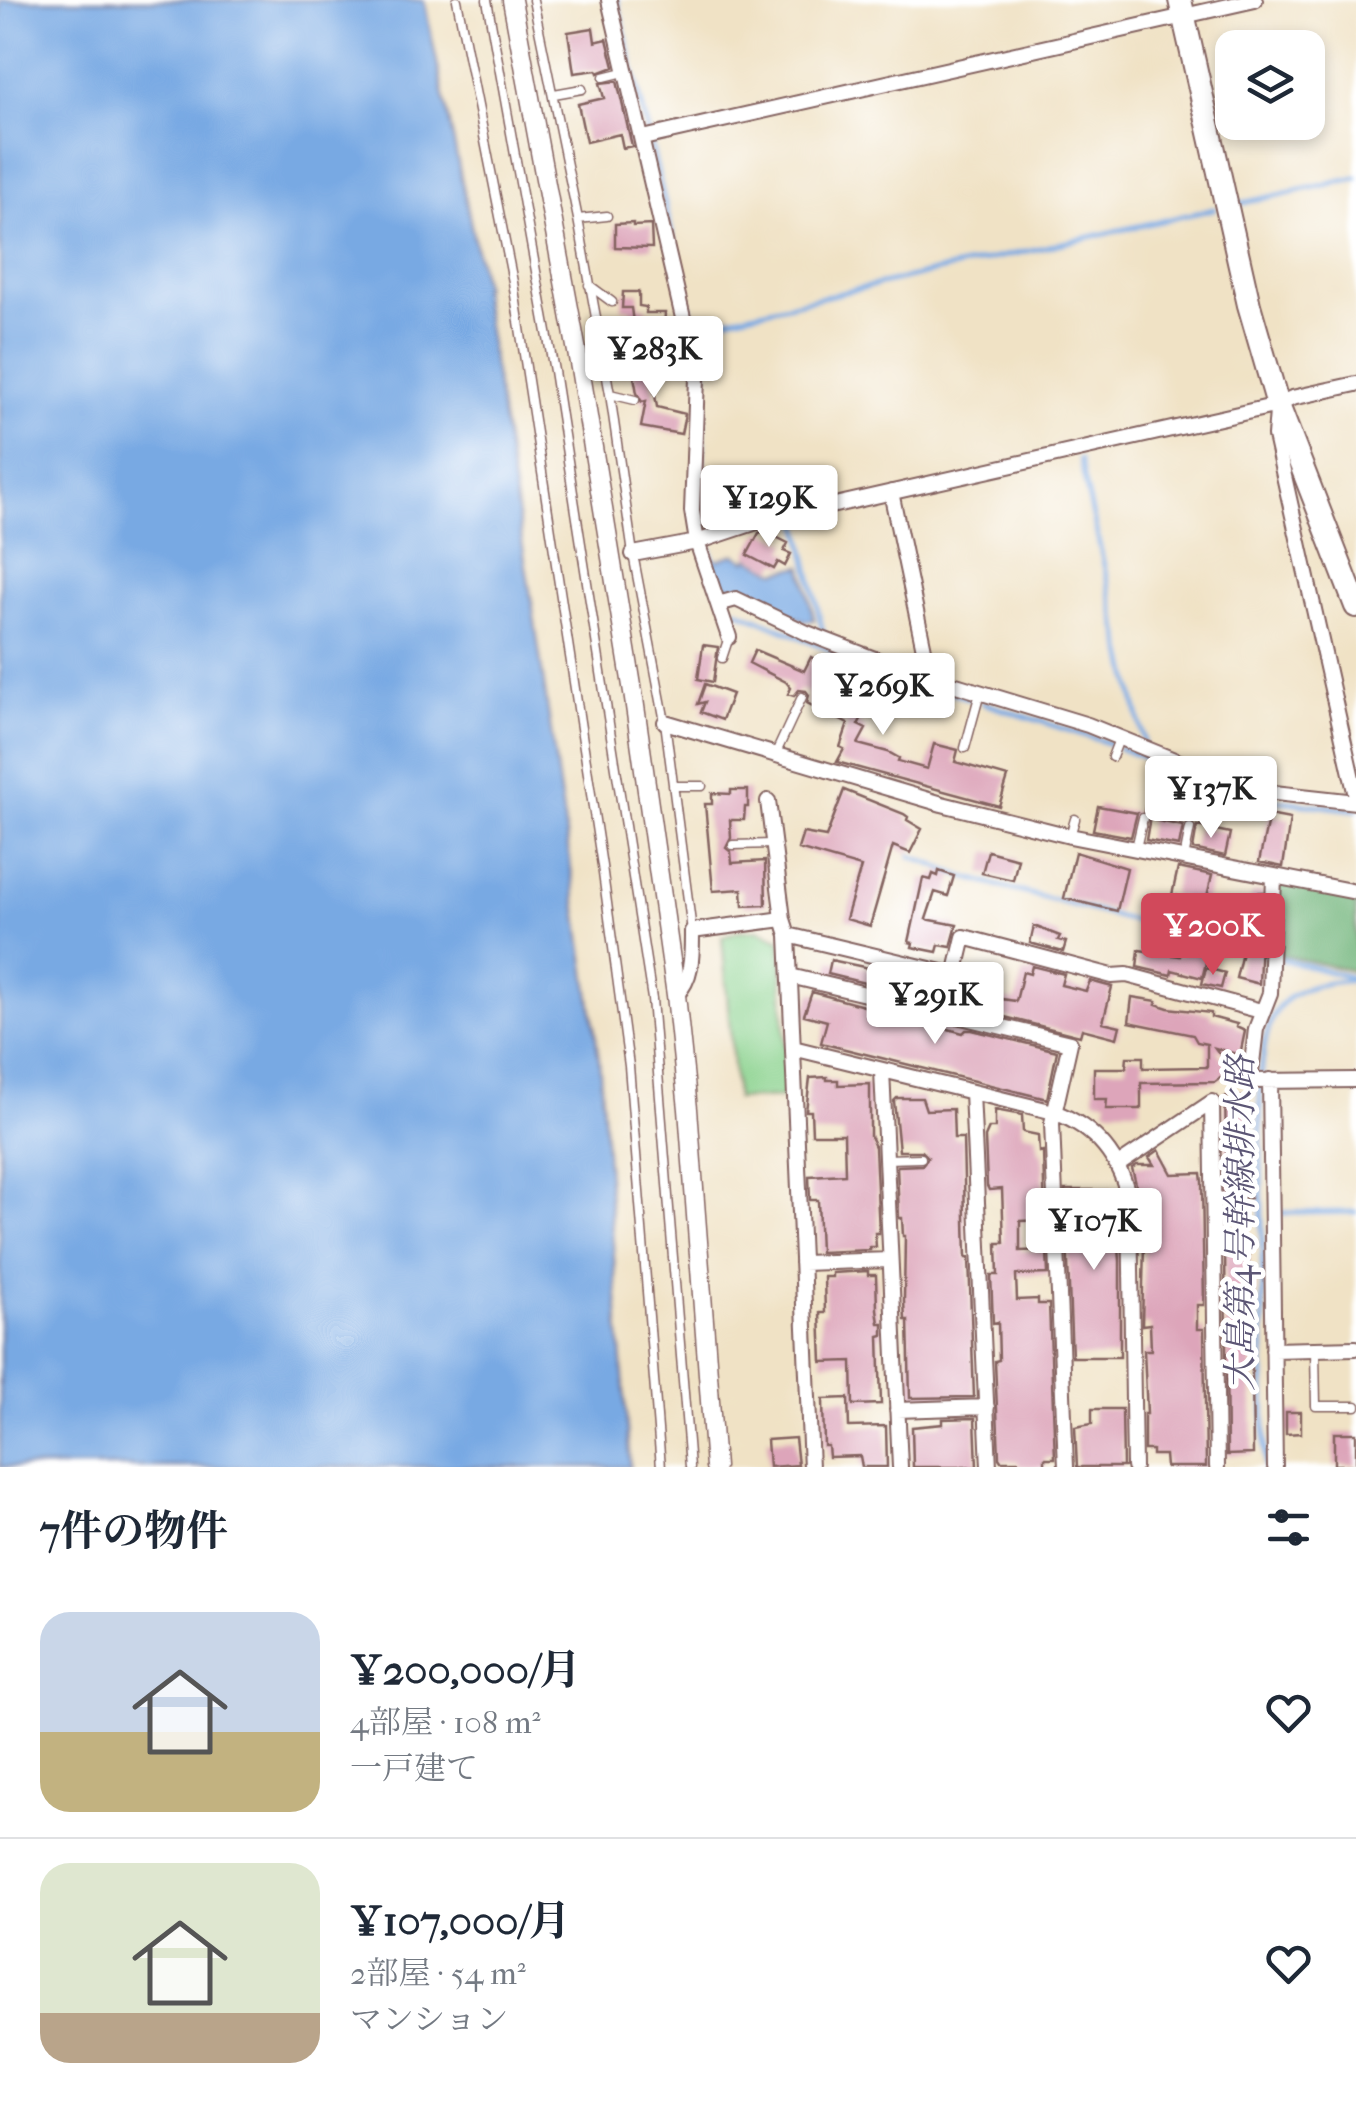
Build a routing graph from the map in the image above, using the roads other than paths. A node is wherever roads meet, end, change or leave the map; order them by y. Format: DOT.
graph roads {
  1 [pos="458,0"];
  2 [pos="487,0"];
  3 [pos="512,0"];
  4 [pos="534,0"];
  5 [pos="610,0"];
  6 [pos="1255,0"];
  7 [pos="1182,8"];
  8 [pos="626,71"];
  9 [pos="604,77"];
  10 [pos="582,89"];
  11 [pos="554,94"];
  12 [pos="648,137"];
  13 [pos="607,216"];
  14 [pos="578,218"];
  15 [pos="589,285"];
  16 [pos="612,302"];
  17 [pos="1356,384"];
  18 [pos="610,394"];
  19 [pos="635,400"];
  20 [pos="1278,405"];
  21 [pos="891,492"];
  22 [pos="698,542"];
  23 [pos="633,554"];
  24 [pos="718,604"];
  25 [pos="1356,606"];
  26 [pos="729,637"];
  27 [pos="854,651"];
  28 [pos="722,658"];
  29 [pos="843,675"];
  30 [pos="930,678"];
  31 [pos="980,693"];
  32 [pos="802,697"];
  33 [pos="665,722"];
  34 [pos="1119,739"];
  35 [pos="966,748"];
  36 [pos="774,754"];
  37 [pos="1112,757"];
  38 [pos="1173,762"];
  39 [pos="674,786"];
  40 [pos="702,786"];
  41 [pos="1262,792"];
  42 [pos="1356,799"];
  43 [pos="768,801"];
  44 [pos="1160,815"];
  45 [pos="1258,815"];
  46 [pos="1143,818"];
  47 [pos="1074,819"];
  48 [pos="1190,828"];
  49 [pos="1070,836"];
  50 [pos="733,844"];
  51 [pos="774,844"];
  52 [pos="1136,849"];
  53 [pos="1184,858"];
  54 [pos="1274,876"];
  55 [pos="1356,892"];
  56 [pos="784,919"];
  57 [pos="692,931"];
  58 [pos="788,935"];
  59 [pos="790,976"];
  60 [pos="676,995"];
  61 [pos="1261,1011"];
  62 [pos="793,1048"];
  63 [pos="882,1070"];
  64 [pos="1264,1080"];
  65 [pos="1356,1080"];
  66 [pos="972,1092"];
  67 [pos="1054,1112"];
  68 [pos="886,1158"];
  69 [pos="921,1158"];
  70 [pos="1118,1165"];
  71 [pos="890,1260"];
  72 [pos="802,1264"];
  73 [pos="1356,1348"];
  74 [pos="1315,1349"];
  75 [pos="1273,1350"];
  76 [pos="1356,1406"];
  77 [pos="986,1407"];
  78 [pos="897,1410"];
  79 [pos="662,1467"];
  80 [pos="690,1467"];
  81 [pos="715,1467"];
  82 [pos="811,1467"];
  83 [pos="900,1467"];
  84 [pos="989,1467"];
  85 [pos="1066,1467"];
  86 [pos="1134,1467"];
  87 [pos="1217,1467"];
  88 [pos="1275,1467"];
  1 -- 79 [label="lane"];
  2 -- 80 [label="lane"];
  3 -- 60 [label="street"];
  4 -- 11 [label="lane"];
  5 -- 8 [label="street"];
  6 -- 7 [label="street"];
  7 -- 12 [label="street"];
  7 -- 20 [label="main road"];
  8 -- 9 [label="lane"];
  8 -- 12 [label="street"];
  10 -- 11 [label="lane"];
  11 -- 14 [label="lane"];
  12 -- 22 [label="street"];
  13 -- 14 [label="lane"];
  14 -- 15 [label="lane"];
  15 -- 16 [label="lane"];
  15 -- 18 [label="lane"];
  17 -- 20 [label="street"];
  18 -- 19 [label="lane"];
  18 -- 23 [label="lane"];
  20 -- 21 [label="street"];
  20 -- 25 [label="main road"];
  20 -- 42 [label="street"];
  21 -- 22 [label="street"];
  21 -- 30 [label="street"];
  22 -- 23 [label="street"];
  22 -- 24 [label="street"];
  23 -- 33 [label="lane"];
  24 -- 26 [label="street"];
  24 -- 27 [label="street"];
  26 -- 28 [label="lane"];
  27 -- 29 [label="lane"];
  27 -- 30 [label="street"];
  30 -- 31 [label="street"];
  31 -- 34 [label="street"];
  31 -- 35 [label="lane"];
  32 -- 36 [label="lane"];
  33 -- 36 [label="street"];
  33 -- 39 [label="lane"];
  34 -- 37 [label="lane"];
  34 -- 38 [label="street"];
  36 -- 49 [label="street"];
  38 -- 41 [label="street"];
  38 -- 44 [label="lane"];
  39 -- 40 [label="lane"];
  39 -- 57 [label="lane"];
  41 -- 42 [label="street"];
  41 -- 45 [label="lane"];
  43 -- 51 [label="street"];
  46 -- 52 [label="lane"];
  47 -- 49 [label="lane"];
  48 -- 53 [label="lane"];
  49 -- 52 [label="street"];
  50 -- 51 [label="lane"];
  51 -- 56 [label="street"];
  52 -- 53 [label="street"];
  53 -- 54 [label="street"];
  54 -- 55 [label="street"];
  54 -- 61 [label="street"];
  56 -- 57 [label="street"];
  56 -- 58 [label="street"];
  57 -- 60 [label="street"];
  58 -- 59 [label="street"];
  58 -- 61 [label="street"];
  59 -- 62 [label="street"];
  59 -- 67 [label="street"];
  60 -- 81 [label="street"];
  61 -- 64 [label="street"];
  62 -- 63 [label="street"];
  62 -- 72 [label="street"];
  63 -- 66 [label="street"];
  63 -- 68 [label="street"];
  64 -- 65 [label="street"];
  64 -- 75 [label="street"];
  66 -- 67 [label="street"];
  66 -- 77 [label="street"];
  67 -- 70 [label="street"];
  67 -- 85 [label="street"];
  68 -- 69 [label="lane"];
  68 -- 71 [label="street"];
  70 -- 86 [label="street"];
  70 -- 87 [label="street"];
  71 -- 72 [label="street"];
  71 -- 78 [label="street"];
  72 -- 82 [label="street"];
  73 -- 74 [label="street"];
  74 -- 75 [label="street"];
  74 -- 76 [label="lane"];
  75 -- 88 [label="street"];
  77 -- 78 [label="street"];
  77 -- 84 [label="street"];
  78 -- 83 [label="street"];
}
